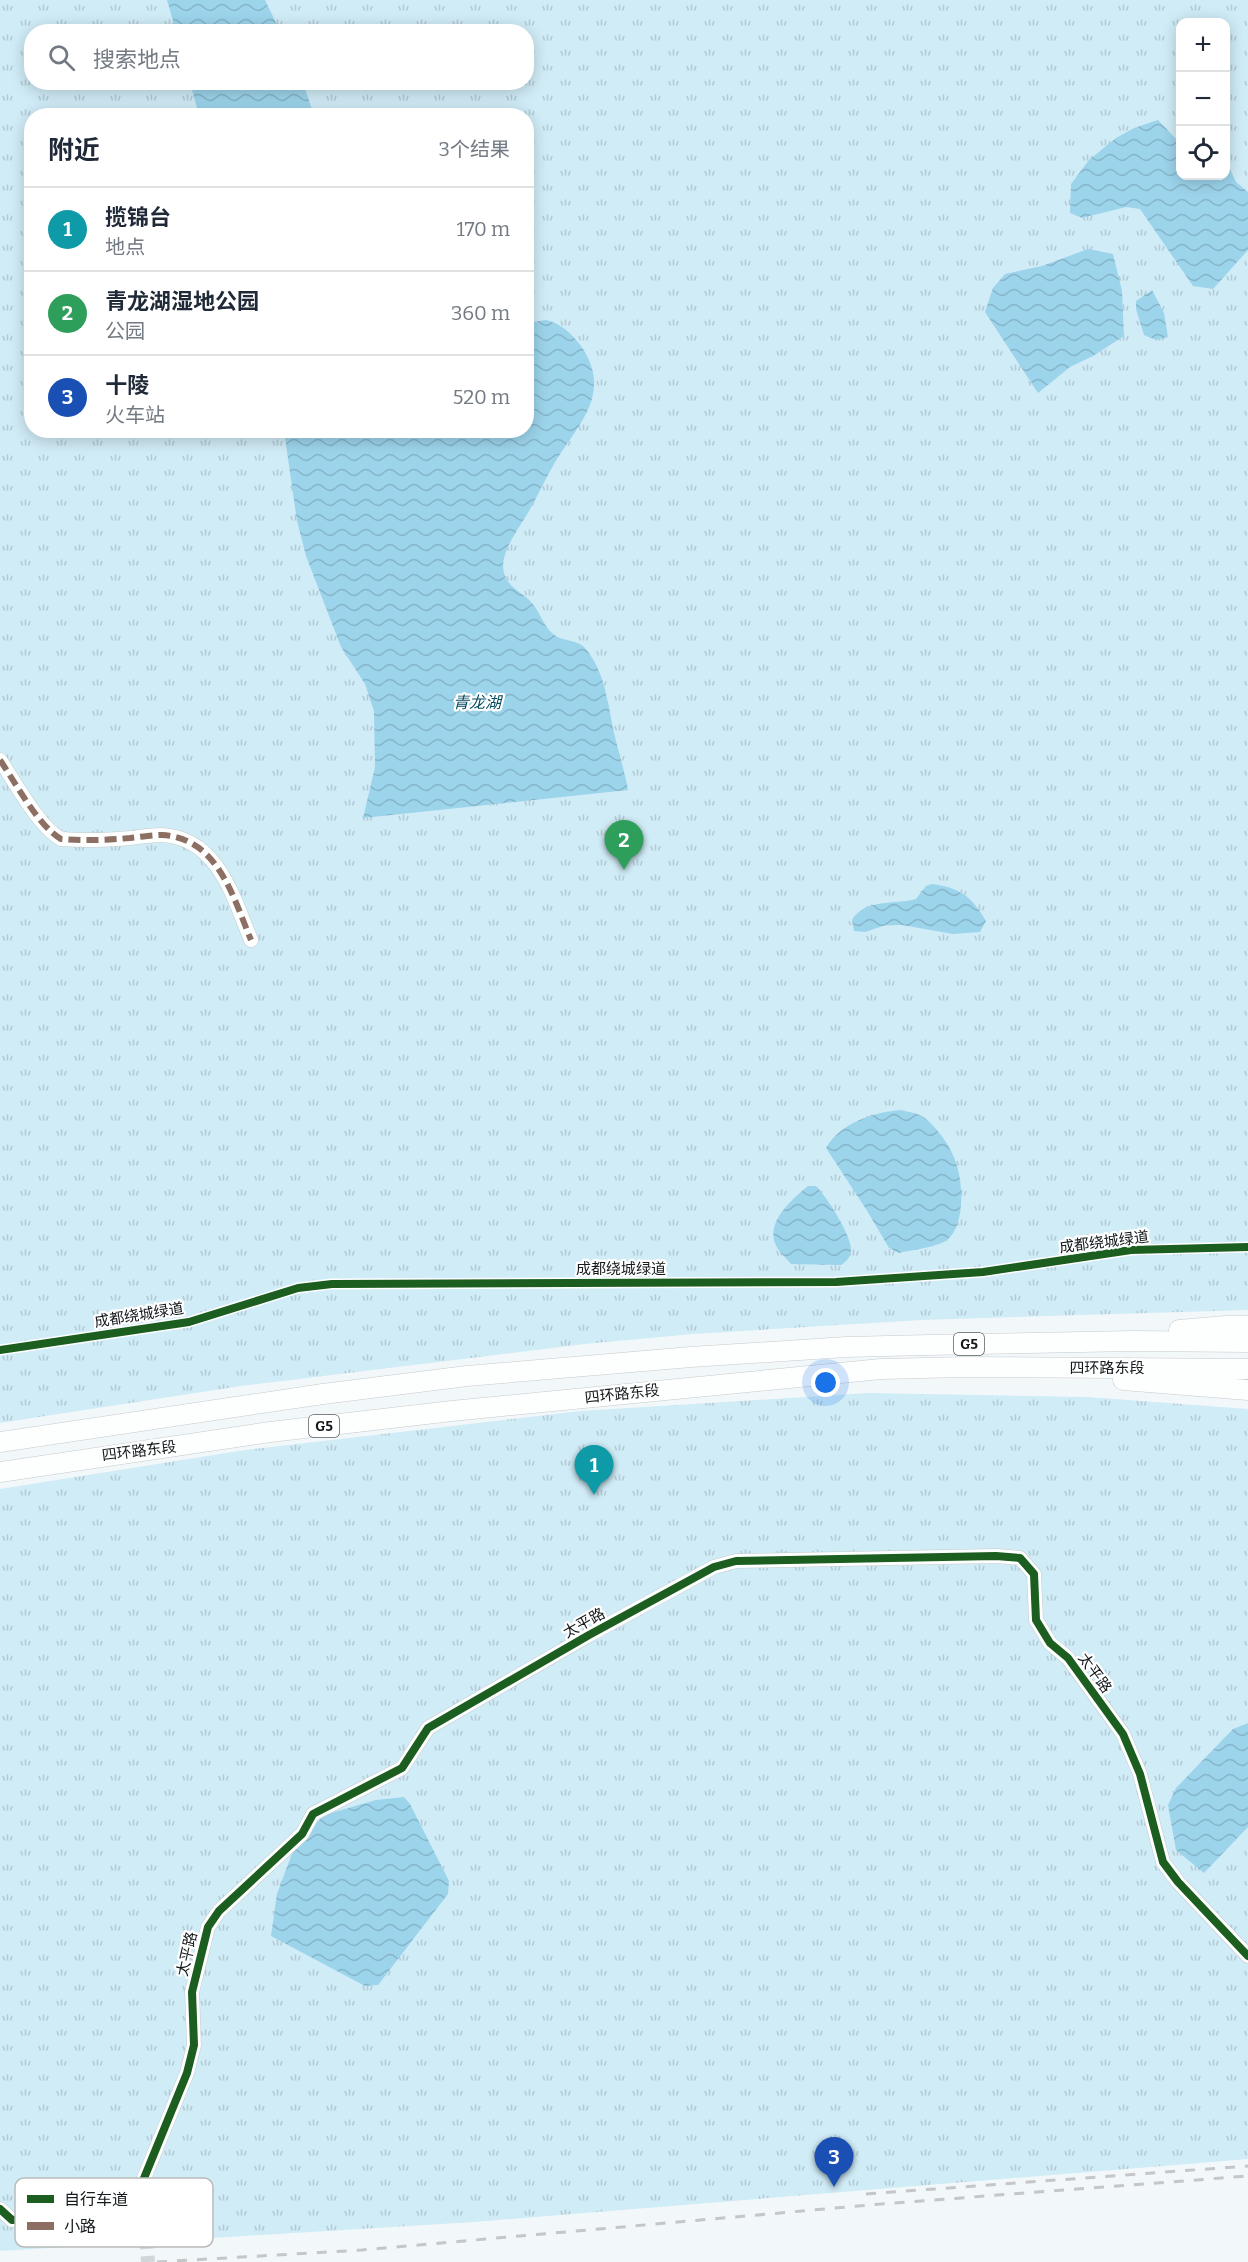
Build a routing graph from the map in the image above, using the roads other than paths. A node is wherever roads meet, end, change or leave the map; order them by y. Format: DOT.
graph roads {
  1 [pos="0,760"];
  2 [pos="251,940"];
  3 [pos="1248,1326"];
  4 [pos="1061,1342"];
  5 [pos="1248,1342"];
  6 [pos="965,1367"];
  7 [pos="1248,1369"];
  8 [pos="1248,1390"];
  9 [pos="0,1442"];
  10 [pos="0,1472"];
  11 [pos="1248,1956"];
  12 [pos="144,2178"];
  13 [pos="0,2209"];
  14 [pos="15,2220"];
  1 -- 2 [label="street"];
  3 -- 4 [label="highway"];
  4 -- 5 [label="highway, 四环路东段 / G5"];
  4 -- 9 [label="highway, 四环路东段 / G5"];
  6 -- 7 [label="highway, 四环路东段 / G5"];
  6 -- 8 [label="highway"];
  6 -- 10 [label="highway, 四环路东段 / G5"];
  11 -- 12 [label="street, 太平路"];
  13 -- 14 [label="street, 太平路"];
}
